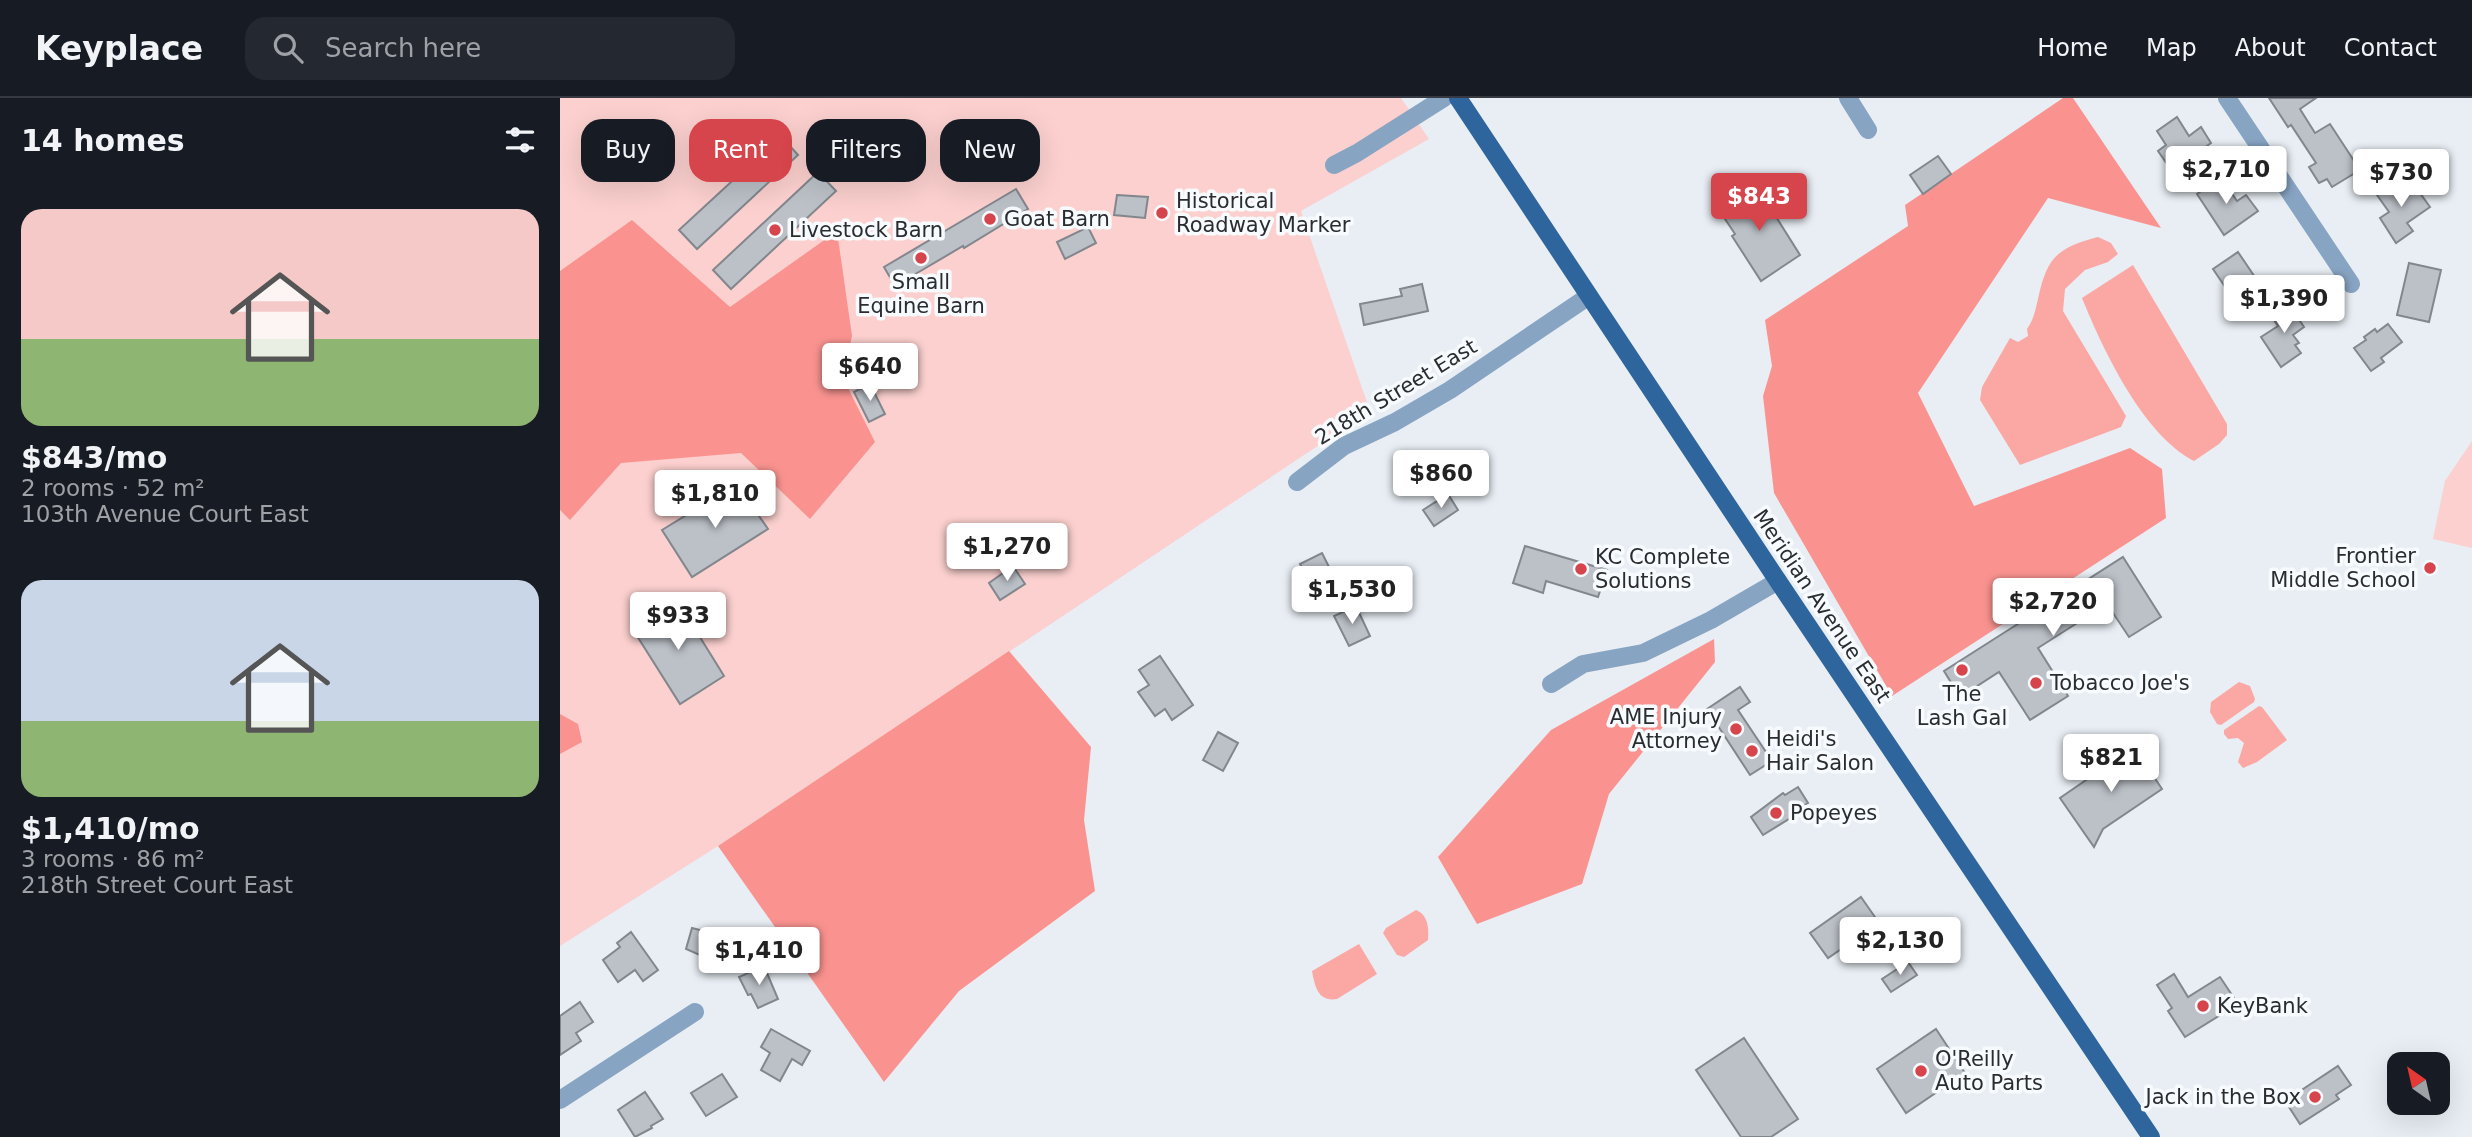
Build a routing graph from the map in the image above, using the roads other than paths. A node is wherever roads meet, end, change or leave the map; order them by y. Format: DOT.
graph roads {
  1 [pos="1444,98"];
  2 [pos="1458,98"];
  3 [pos="1848,98"];
  4 [pos="2227,98"];
  5 [pos="1868,130"];
  6 [pos="1334,165"];
  7 [pos="2351,284"];
  8 [pos="1589,296"];
  9 [pos="1297,482"];
  10 [pos="1778,581"];
  11 [pos="1551,684"];
  12 [pos="695,1012"];
  13 [pos="560,1100"];
  14 [pos="2151,1137"];
  1 -- 6 [label="street"];
  2 -- 8 [label="main road, Meridian Avenue East"];
  3 -- 5 [label="street"];
  4 -- 7 [label="street"];
  8 -- 9 [label="street, 218th Street East"];
  8 -- 10 [label="main road, Meridian Avenue East"];
  10 -- 11 [label="street"];
  10 -- 14 [label="main road, Meridian Avenue East"];
  12 -- 13 [label="street"];
}
